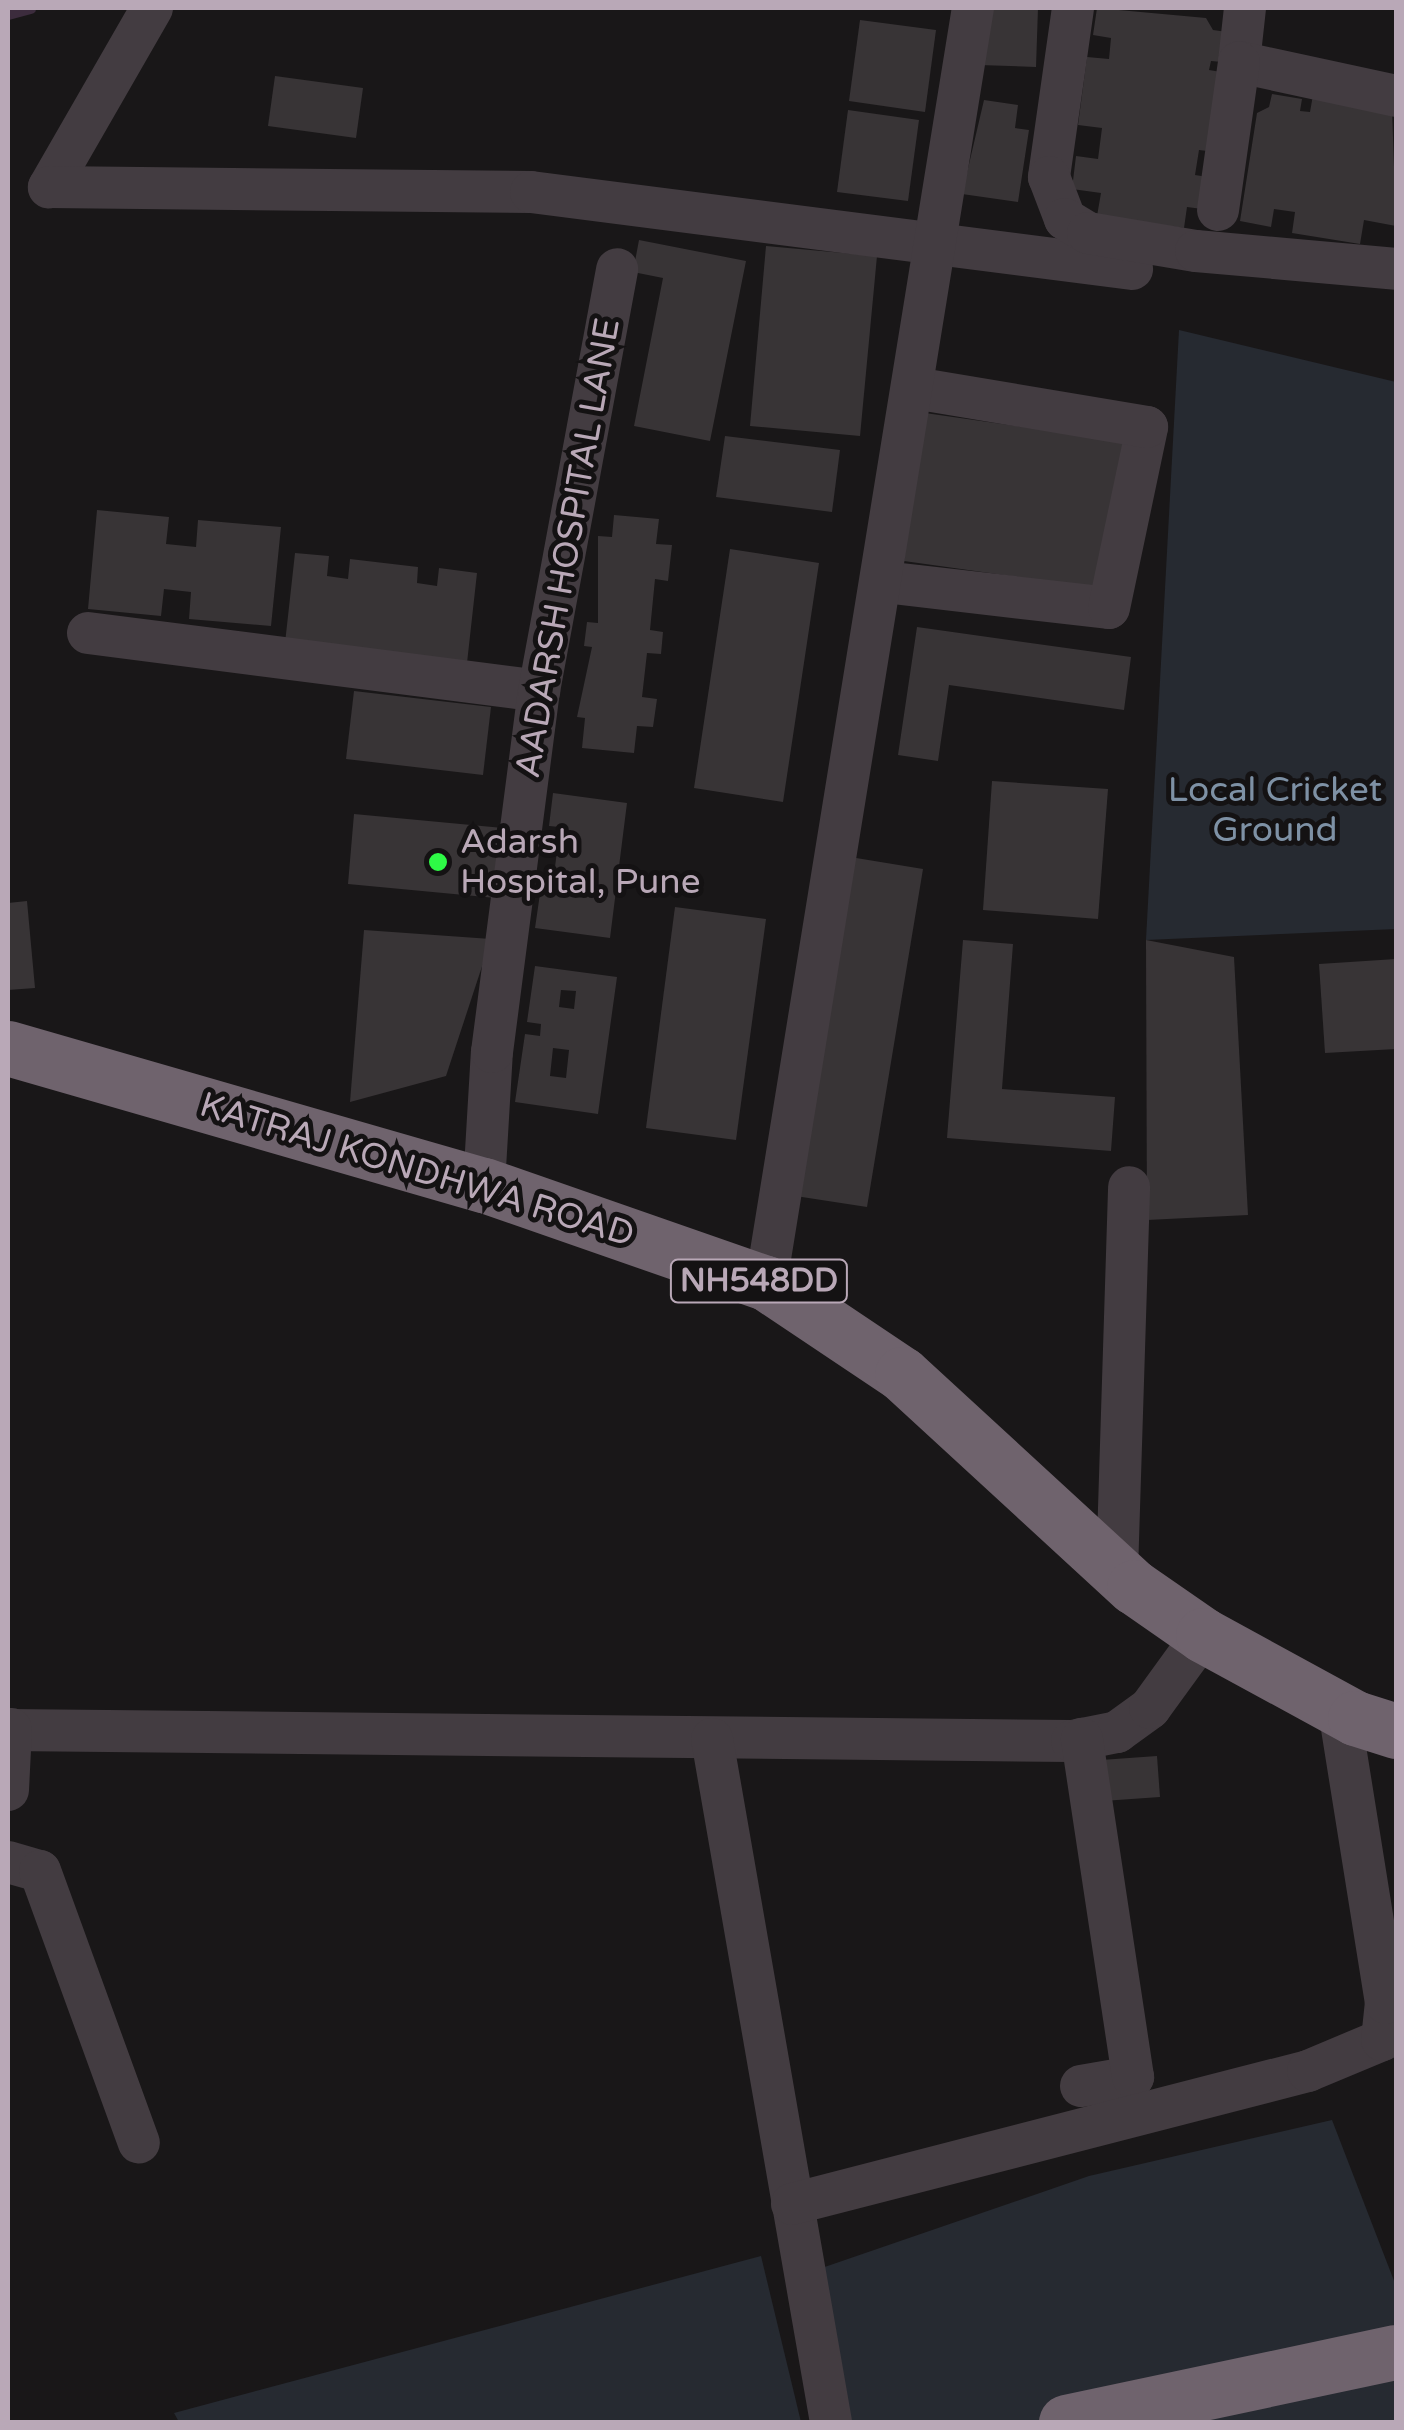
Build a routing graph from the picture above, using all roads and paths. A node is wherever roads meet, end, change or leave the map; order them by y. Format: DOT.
graph roads {
  1 [pos="152,8"];
  2 [pos="973,8"];
  3 [pos="1072,8"];
  4 [pos="1245,8"];
  5 [pos="1239,62"];
  6 [pos="1396,96"];
  7 [pos="1218,210"];
  8 [pos="937,240"];
  9 [pos="617,268"];
  10 [pos="1132,269"];
  11 [pos="1396,269"];
  12 [pos="914,388"];
  13 [pos="884,582"];
  14 [pos="88,633"];
  15 [pos="539,691"];
  16 [pos="8,1048"];
  17 [pos="484,1185"];
  18 [pos="1129,1187"];
  19 [pos="766,1283"];
  20 [pos="1117,1572"];
  21 [pos="1203,1635"];
  22 [pos="1339,1709"];
  23 [pos="9,1729"];
  24 [pos="1396,1731"];
  25 [pos="1082,1739"];
  26 [pos="712,1740"];
  27 [pos="8,1790"];
  28 [pos="8,1862"];
  29 [pos="1081,2086"];
  30 [pos="139,2144"];
  31 [pos="792,2204"];
  32 [pos="1396,2352"];
  33 [pos="831,2422"];
  34 [pos="1066,2422"];
  1 -- 8 [label="street"];
  2 -- 8 [label="street"];
  3 -- 11 [label="street"];
  4 -- 5 [label="street"];
  5 -- 6 [label="street"];
  5 -- 7 [label="street"];
  8 -- 10 [label="street"];
  8 -- 12 [label="street"];
  9 -- 15 [label="street, AADARSH HOSPITAL LANE"];
  12 -- 13 [label="street"];
  12 -- 13 [label="street"];
  13 -- 19 [label="street"];
  14 -- 15 [label="street"];
  15 -- 17 [label="street, AADARSH HOSPITAL LANE"];
  16 -- 17 [label="highway, KATRAJ KONDHWA ROAD / NH548DD"];
  17 -- 19 [label="highway, KATRAJ KONDHWA ROAD / NH548DD"];
  18 -- 20 [label="street"];
  19 -- 20 [label="highway, KATRAJ KONDHWA ROAD / NH548DD"];
  20 -- 21 [label="highway, KATRAJ KONDHWA ROAD / NH548DD"];
  21 -- 22 [label="highway, KATRAJ KONDHWA ROAD / NH548DD"];
  21 -- 25 [label="street"];
  22 -- 24 [label="highway, KATRAJ KONDHWA ROAD / NH548DD"];
  22 -- 31 [label="street"];
  23 -- 26 [label="street"];
  23 -- 27 [label="street"];
  25 -- 26 [label="street"];
  25 -- 29 [label="street"];
  26 -- 31 [label="street"];
  28 -- 30 [label="street"];
  31 -- 33 [label="street"];
  32 -- 34 [label="highway"];
}
